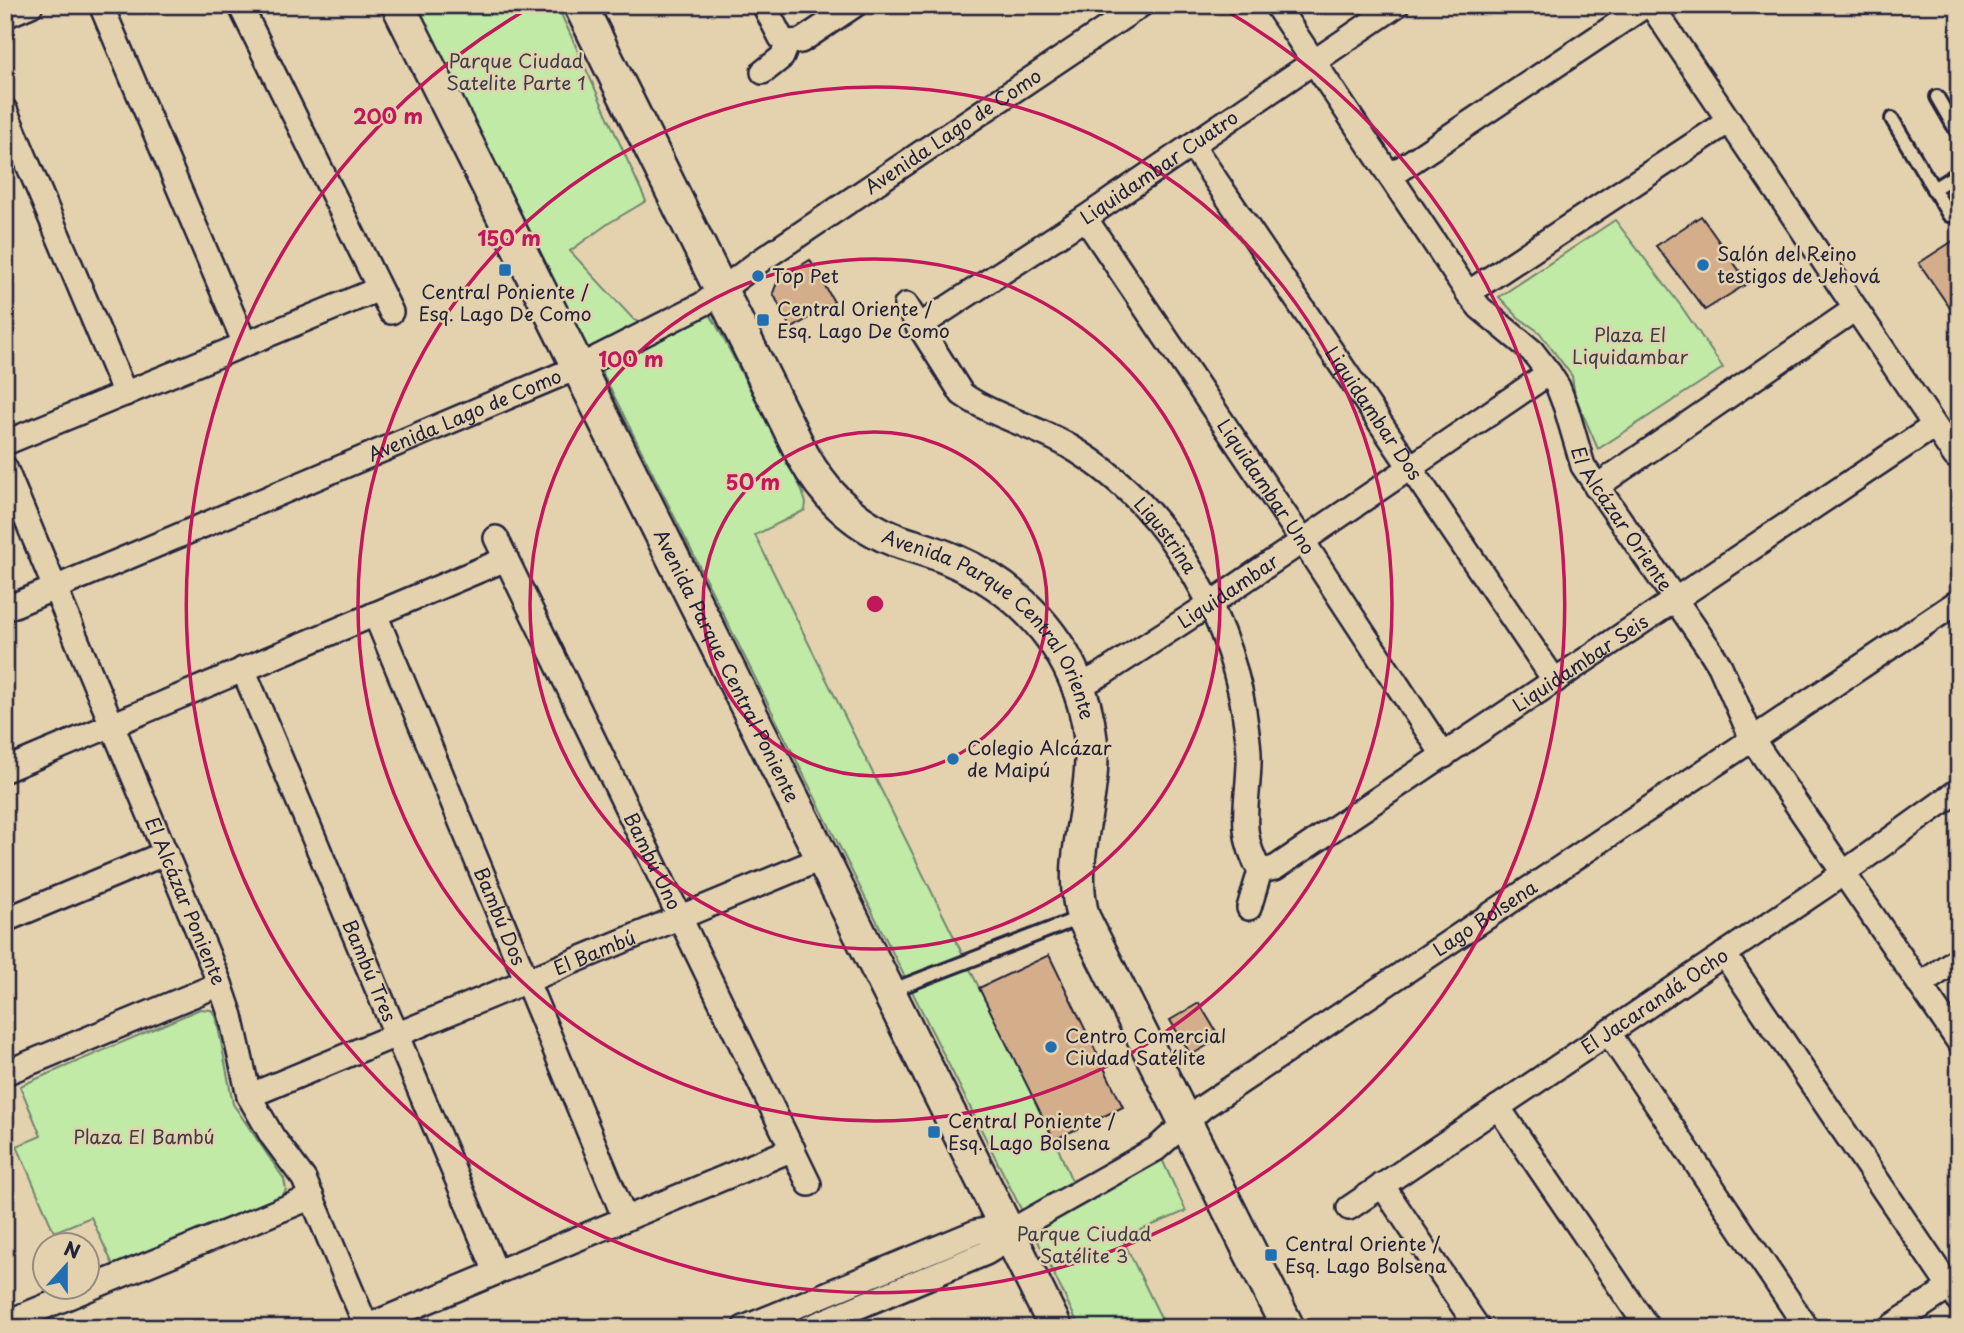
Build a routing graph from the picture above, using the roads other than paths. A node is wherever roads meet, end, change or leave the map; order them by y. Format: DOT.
graph roads {
  1 [pos="31,5"];
  2 [pos="101,5"];
  3 [pos="240,5"];
  4 [pos="398,5"];
  5 [pos="580,5"];
  6 [pos="764,5"];
  7 [pos="855,5"];
  8 [pos="1141,5"];
  9 [pos="1276,5"];
  10 [pos="1397,5"];
  11 [pos="1646,5"];
  12 [pos="1651,5"];
  13 [pos="5,16"];
  14 [pos="788,42"];
  15 [pos="1314,63"];
  16 [pos="763,72"];
  17 [pos="1937,97"];
  18 [pos="5,110"];
  19 [pos="1892,119"];
  20 [pos="1729,121"];
  21 [pos="1959,135"];
  22 [pos="1192,145"];
  23 [pos="1959,173"];
  24 [pos="1390,176"];
  25 [pos="1933,189"];
  26 [pos="1949,215"];
  27 [pos="1085,218"];
  28 [pos="379,289"];
  29 [pos="722,289"];
  30 [pos="1468,293"];
  31 [pos="906,305"];
  32 [pos="1856,309"];
  33 [pos="391,312"];
  34 [pos="918,327"];
  35 [pos="245,344"];
  36 [pos="579,367"];
  37 [pos="1549,373"];
  38 [pos="125,394"];
  39 [pos="1934,426"];
  40 [pos="5,443"];
  41 [pos="1955,456"];
  42 [pos="5,468"];
  43 [pos="1410,469"];
  44 [pos="1596,487"];
  45 [pos="496,538"];
  46 [pos="1302,540"];
  47 [pos="506,559"];
  48 [pos="55,588"];
  49 [pos="1676,600"];
  50 [pos="1959,601"];
  51 [pos="1210,604"];
  52 [pos="5,609"];
  53 [pos="375,614"];
  54 [pos="243,670"];
  55 [pos="1556,681"];
  56 [pos="1078,687"];
  57 [pos="112,725"];
  58 [pos="1752,739"];
  59 [pos="1444,756"];
  60 [pos="5,770"];
  61 [pos="1959,790"];
  62 [pos="166,853"];
  63 [pos="823,858"];
  64 [pos="1260,871"];
  65 [pos="1844,871"];
  66 [pos="1249,908"];
  67 [pos="680,917"];
  68 [pos="1083,917"];
  69 [pos="5,920"];
  70 [pos="1724,954"];
  71 [pos="1959,958"];
  72 [pos="527,981"];
  73 [pos="220,984"];
  74 [pos="1920,985"];
  75 [pos="889,991"];
  76 [pos="1608,1032"];
  77 [pos="397,1035"];
  78 [pos="1959,1042"];
  79 [pos="5,1073"];
  80 [pos="249,1096"];
  81 [pos="1498,1107"];
  82 [pos="1185,1123"];
  83 [pos="793,1149"];
  84 [pos="809,1184"];
  85 [pos="1382,1185"];
  86 [pos="312,1197"];
  87 [pos="1349,1208"];
  88 [pos="625,1219"];
  89 [pos="1009,1232"];
  90 [pos="496,1272"];
  91 [pos="1956,1290"];
  92 [pos="5,1323"];
  93 [pos="365,1327"];
  94 [pos="744,1328"];
  95 [pos="808,1328"];
  96 [pos="1056,1328"];
  97 [pos="1288,1328"];
  98 [pos="1478,1328"];
  99 [pos="1648,1328"];
  100 [pos="1807,1328"];
  101 [pos="1889,1328"];
  1 -- 13 [label="street"];
  2 -- 35 [label="street"];
  3 -- 28 [label="street"];
  4 -- 36 [label="street, Avenida Parque Central Poniente"];
  5 -- 29 [label="street, Avenida Parque Central Oriente"];
  6 -- 14 [label="street"];
  7 -- 14 [label="street"];
  8 -- 29 [label="street, Avenida Lago de Como"];
  9 -- 15 [label="street, El Alcázar Oriente"];
  10 -- 15 [label="street, Liquidambar Cuatro"];
  11 -- 24 [label="street"];
  12 -- 20 [label="street"];
  14 -- 16 [label="street"];
  15 -- 22 [label="street, Liquidambar Cuatro"];
  15 -- 24 [label="street, El Alcázar Oriente"];
  17 -- 21 [label="lane"];
  18 -- 38 [label="street"];
  19 -- 25 [label="lane"];
  20 -- 30 [label="street"];
  20 -- 32 [label="street"];
  22 -- 27 [label="street, Liquidambar Cuatro"];
  22 -- 43 [label="street, Liquidambar Dos"];
  23 -- 25 [label="lane"];
  24 -- 30 [label="street, El Alcázar Oriente"];
  25 -- 26 [label="lane"];
  27 -- 34 [label="street, Liquidambar Cuatro"];
  27 -- 46 [label="street, Liquidambar Uno"];
  28 -- 33 [label="street"];
  28 -- 35 [label="street"];
  29 -- 36 [label="street, Avenida Lago de Como"];
  29 -- 56 [label="street, Avenida Parque Central Oriente"];
  30 -- 37 [label="street, El Alcázar Oriente"];
  31 -- 34 [label="street, Ligustrina"];
  32 -- 39 [label="street"];
  32 -- 44 [label="street"];
  34 -- 51 [label="street, Ligustrina"];
  35 -- 38 [label="street"];
  36 -- 48 [label="street, Avenida Lago de Como"];
  36 -- 63 [label="street, Avenida Parque Central Poniente"];
  37 -- 43 [label="street, Liquidambar"];
  37 -- 44 [label="street, El Alcázar Oriente"];
  38 -- 40 [label="street"];
  39 -- 41 [label="street"];
  39 -- 49 [label="street, Liquidambar Seis"];
  42 -- 48 [label="street, El Alcázar Poniente"];
  43 -- 46 [label="street, Liquidambar"];
  43 -- 55 [label="street, Liquidambar Dos"];
  44 -- 49 [label="street, El Alcázar Oriente"];
  45 -- 47 [label="street, Bambú Uno"];
  46 -- 51 [label="street, Liquidambar"];
  46 -- 59 [label="street, Liquidambar Uno"];
  47 -- 53 [label="street"];
  47 -- 67 [label="street, Bambú Uno"];
  48 -- 52 [label="street, Avenida Lago de Como"];
  48 -- 57 [label="street, El Alcázar Poniente"];
  49 -- 55 [label="street, Liquidambar Seis"];
  49 -- 58 [label="street, El Alcázar Oriente"];
  50 -- 58 [label="street, Lago Bolsena"];
  51 -- 56 [label="street, Liquidambar"];
  51 -- 64 [label="street, Ligustrina"];
  53 -- 54 [label="street"];
  53 -- 72 [label="street, Bambú Dos"];
  54 -- 57 [label="street"];
  54 -- 77 [label="street, Bambú Tres"];
  55 -- 59 [label="street, Liquidambar Seis"];
  56 -- 68 [label="street, Avenida Parque Central Oriente"];
  57 -- 60 [label="street"];
  57 -- 62 [label="street, El Alcázar Poniente"];
  58 -- 65 [label="street, El Alcázar Oriente"];
  58 -- 82 [label="street, Lago Bolsena"];
  59 -- 64 [label="street, Liquidambar Seis"];
  61 -- 65 [label="street, El Jacarandá Ocho"];
  62 -- 69 [label="street"];
  62 -- 73 [label="street, El Alcázar Poniente"];
  63 -- 67 [label="street, El Bambú"];
  63 -- 75 [label="street, Avenida Parque Central Poniente"];
  64 -- 66 [label="street"];
  65 -- 70 [label="street, El Jacarandá Ocho"];
  65 -- 74 [label="street, El Alcázar Oriente"];
  67 -- 72 [label="street, El Bambú"];
  67 -- 83 [label="street, Bambú Uno"];
  68 -- 75 [label="lane"];
  68 -- 82 [label="street, Avenida Parque Central Oriente"];
  70 -- 76 [label="street, El Jacarandá Ocho"];
  70 -- 91 [label="street"];
  71 -- 74 [label="street"];
  72 -- 77 [label="street, El Bambú"];
  72 -- 88 [label="street, Bambú Dos"];
  73 -- 79 [label="street"];
  73 -- 80 [label="street, El Alcázar Poniente"];
  74 -- 78 [label="street, El Alcázar Oriente"];
  75 -- 89 [label="street, Avenida Parque Central Poniente"];
  76 -- 81 [label="street, El Jacarandá Ocho"];
  76 -- 100 [label="street"];
  77 -- 80 [label="street, El Bambú"];
  77 -- 90 [label="street, Bambú Tres"];
  80 -- 86 [label="street, El Alcázar Poniente"];
  81 -- 85 [label="street, El Jacarandá Ocho"];
  81 -- 99 [label="street"];
  82 -- 89 [label="street, Lago Bolsena"];
  82 -- 97 [label="street, Avenida Parque Central Oriente"];
  83 -- 84 [label="street, Bambú Uno"];
  83 -- 88 [label="street"];
  85 -- 87 [label="street, El Jacarandá Ocho"];
  85 -- 98 [label="street"];
  86 -- 92 [label="street"];
  86 -- 93 [label="street, El Alcázar Poniente"];
  88 -- 90 [label="street"];
  89 -- 94 [label="street, Lago Bolsena"];
  89 -- 95 [label="street, Lago Bolsena"];
  89 -- 96 [label="street, Avenida Parque Central Poniente"];
  90 -- 93 [label="street"];
  91 -- 101 [label="street"];
}
